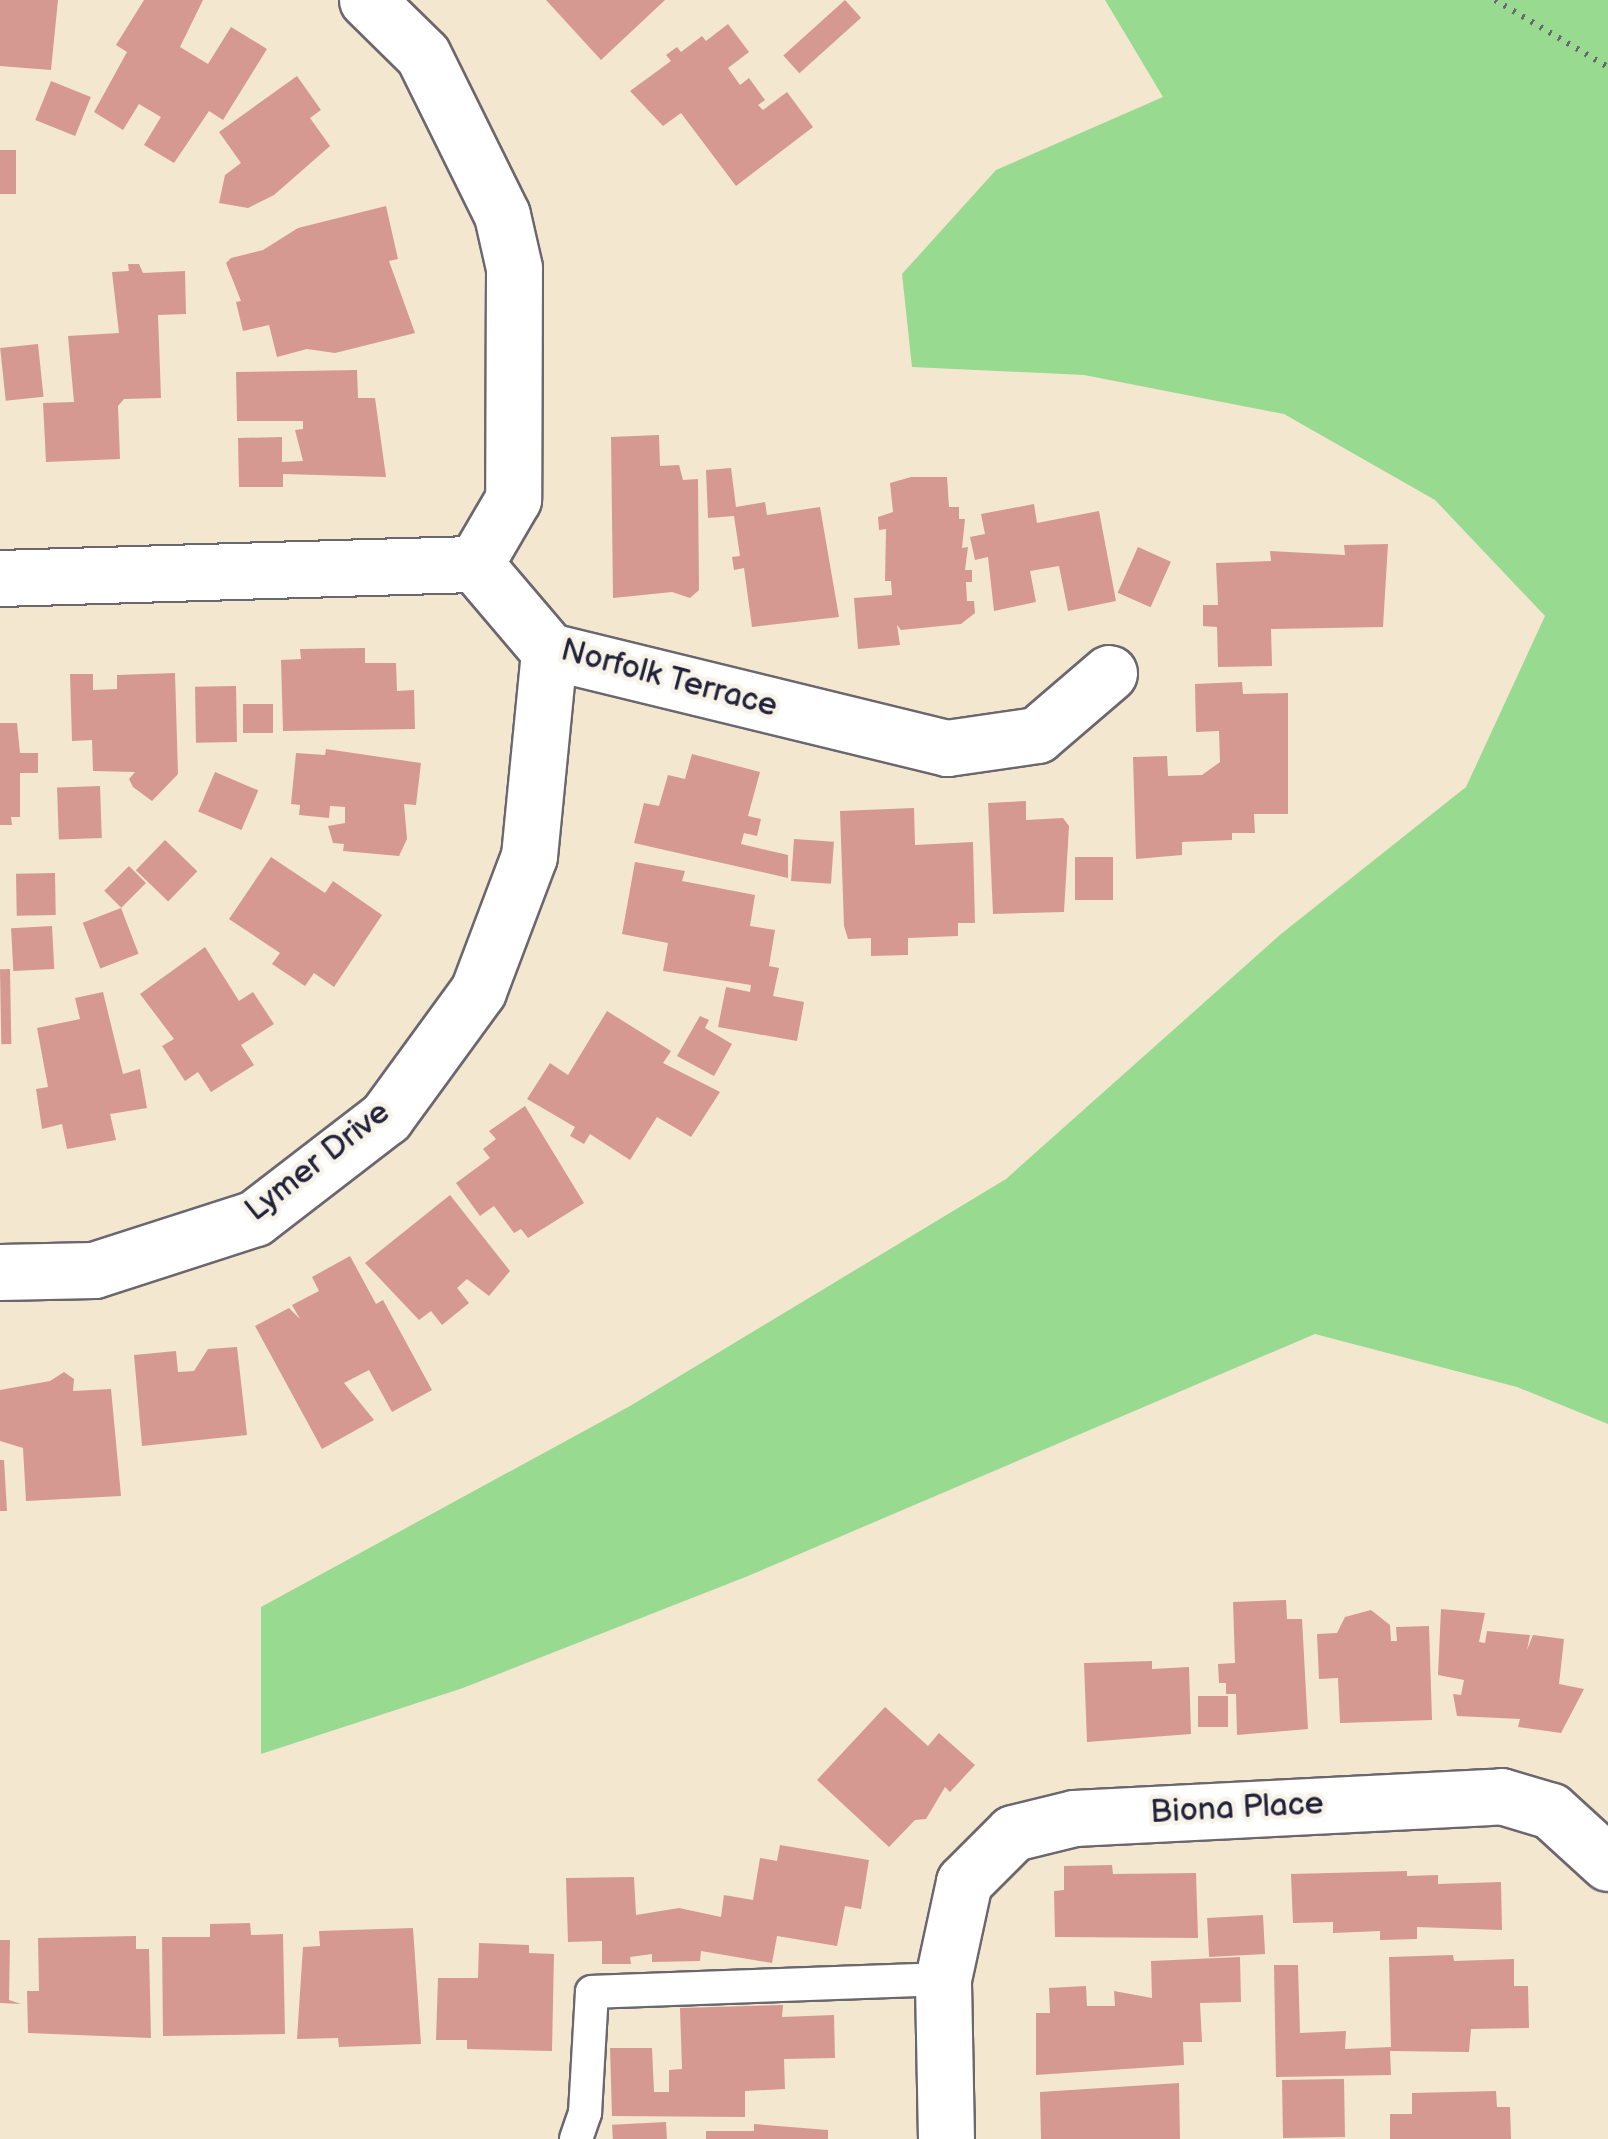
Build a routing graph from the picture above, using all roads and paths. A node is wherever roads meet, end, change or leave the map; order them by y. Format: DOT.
graph roads {
  1 [pos="368,0"];
  2 [pos="1495,0"];
  3 [pos="1608,68"];
  4 [pos="476,564"];
  5 [pos="0,578"];
  6 [pos="549,651"];
  7 [pos="1109,673"];
  8 [pos="0,1272"];
  9 [pos="1608,1863"];
  10 [pos="943,1979"];
  11 [pos="576,2139"];
  12 [pos="946,2139"];
  1 -- 4 [label="street"];
  2 -- 3 [label="path"];
  4 -- 5 [label="street"];
  4 -- 6 [label="street, Norfolk Terrace"];
  6 -- 7 [label="street, Norfolk Terrace"];
  6 -- 8 [label="street, Lymer Drive"];
  9 -- 10 [label="street, Biona Place"];
  10 -- 11 [label="lane"];
  10 -- 12 [label="street, Biona Place"];
}
